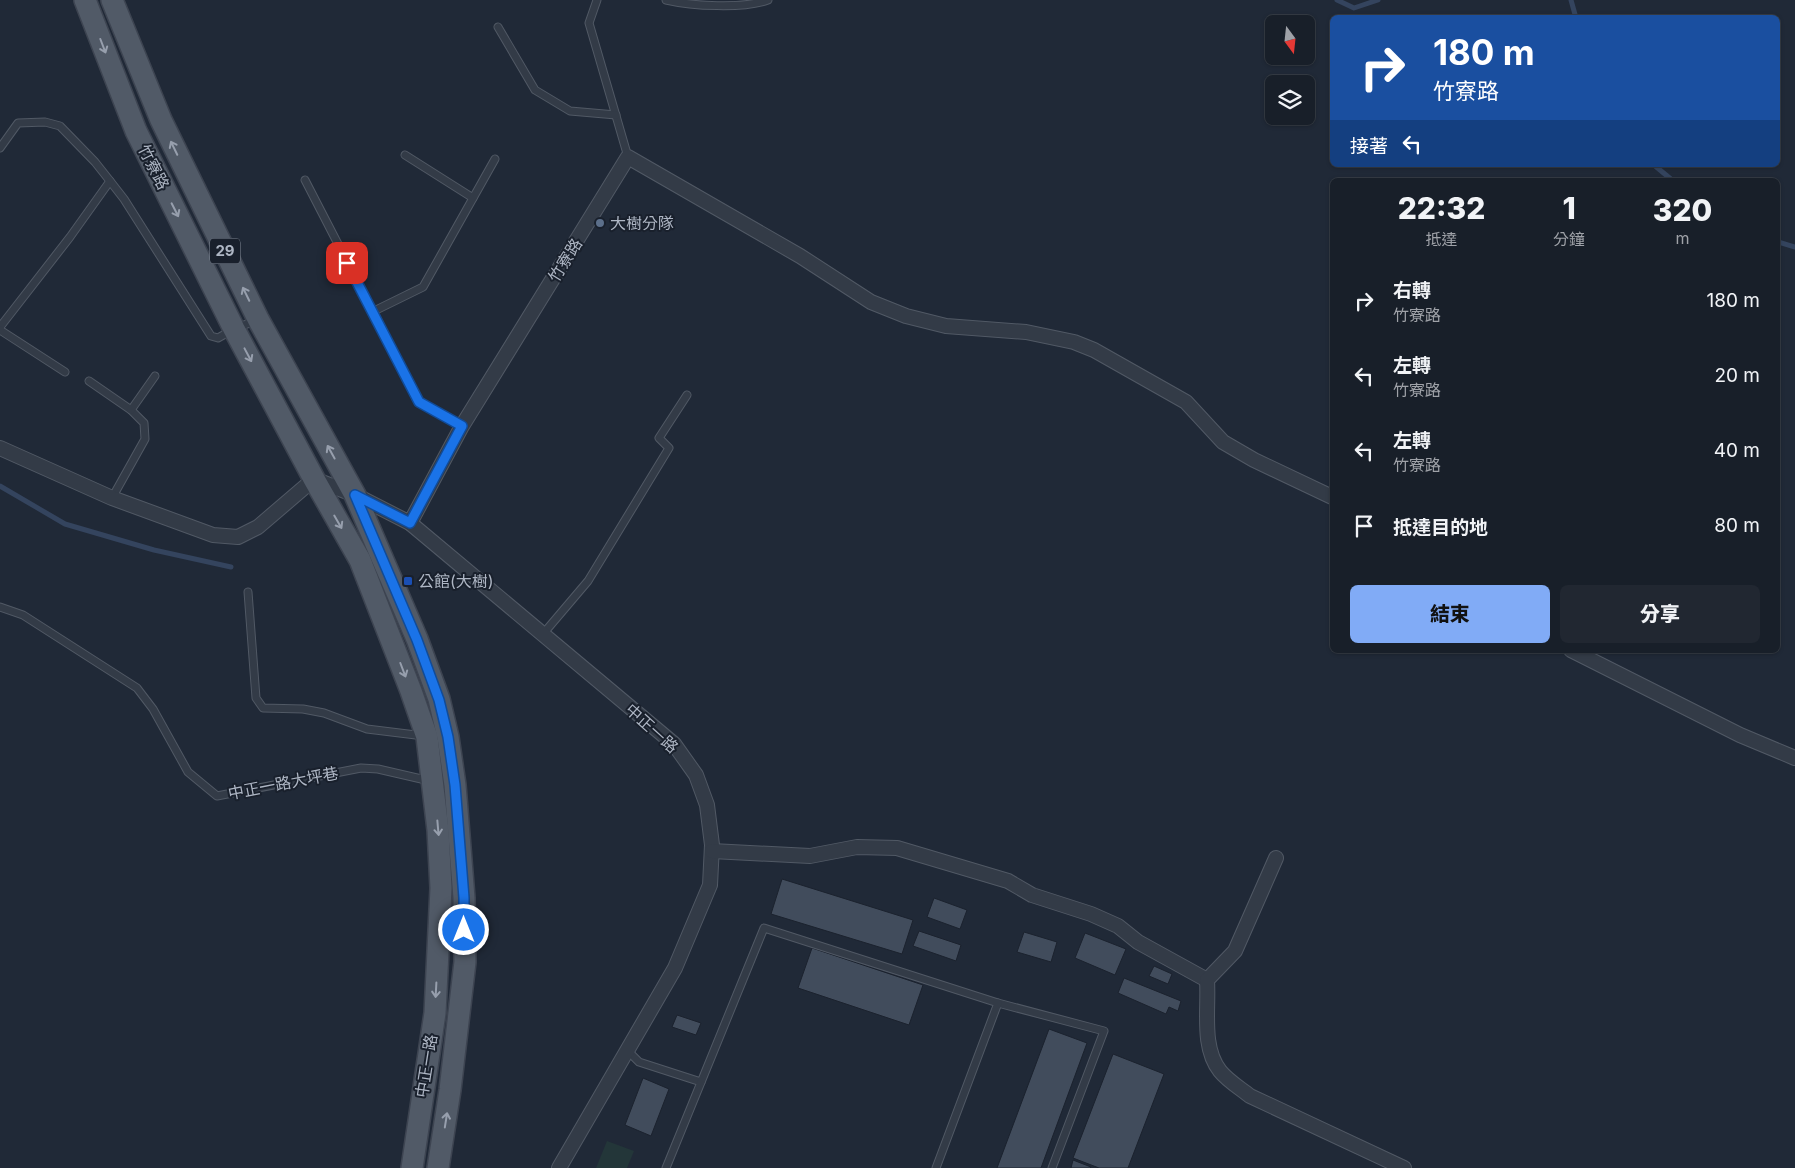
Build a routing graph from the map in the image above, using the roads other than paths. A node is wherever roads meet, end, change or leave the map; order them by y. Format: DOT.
graph roads {
  1 [pos="85,0"];
  2 [pos="112,0"];
  3 [pos="597,0"];
  4 [pos="666,0"];
  5 [pos="768,0"];
  6 [pos="498,27"];
  7 [pos="616,115"];
  8 [pos="0,148"];
  9 [pos="405,155"];
  10 [pos="628,157"];
  11 [pos="495,159"];
  12 [pos="305,180"];
  13 [pos="110,181"];
  14 [pos="473,198"];
  15 [pos="372,312"];
  16 [pos="258,319"];
  17 [pos="0,328"];
  18 [pos="234,329"];
  19 [pos="64,372"];
  20 [pos="155,376"];
  21 [pos="89,381"];
  22 [pos="687,395"];
  23 [pos="130,410"];
  24 [pos="462,426"];
  25 [pos="0,448"];
  26 [pos="314,479"];
  27 [pos="355,495"];
  28 [pos="1330,496"];
  29 [pos="112,498"];
  30 [pos="410,523"];
  31 [pos="248,592"];
  32 [pos="0,607"];
  33 [pos="543,634"];
  34 [pos="1577,653"];
  35 [pos="427,736"];
  36 [pos="1795,758"];
  37 [pos="433,782"];
  38 [pos="712,851"];
  39 [pos="1276,858"];
  40 [pos="1207,980"];
  41 [pos="998,1003"];
  42 [pos="627,1050"];
  43 [pos="701,1082"];
  44 [pos="412,1168"];
  45 [pos="438,1168"];
  46 [pos="559,1168"];
  47 [pos="666,1168"];
  48 [pos="936,1168"];
  49 [pos="1052,1168"];
  50 [pos="1404,1168"];
  1 -- 18 [label="main road, 竹寮路 / 29, one-way"];
  16 -- 2 [label="main road, 竹寮路 / 29, one-way"];
  3 -- 7 [label="lane"];
  4 -- 5 [label="lane"];
  6 -- 7 [label="lane"];
  7 -- 10 [label="lane"];
  8 -- 13 [label="lane"];
  9 -- 14 [label="lane"];
  10 -- 24 [label="street, 竹寮路"];
  10 -- 28 [label="street"];
  11 -- 14 [label="lane"];
  12 -- 15 [label="lane"];
  13 -- 17 [label="lane"];
  13 -- 18 [label="lane"];
  14 -- 15 [label="lane"];
  15 -- 24 [label="lane"];
  16 -- 18 [label="lane"];
  27 -- 16 [label="main road, 竹寮路 / 29, one-way"];
  17 -- 19 [label="lane"];
  18 -- 26 [label="main road, 竹寮路 / 29, one-way"];
  20 -- 23 [label="lane"];
  21 -- 23 [label="lane"];
  22 -- 33 [label="lane"];
  23 -- 29 [label="lane"];
  24 -- 30 [label="street, 竹寮路"];
  25 -- 29 [label="street"];
  26 -- 27 [label="street"];
  26 -- 29 [label="street"];
  26 -- 35 [label="main road, 中正一路 / 29, one-way"];
  27 -- 30 [label="street"];
  45 -- 27 [label="main road, 中正一路 / 29, one-way"];
  30 -- 33 [label="street, 中正一路"];
  31 -- 35 [label="lane"];
  32 -- 37 [label="lane, 中正一路大坪巷"];
  33 -- 38 [label="street, 中正一路"];
  34 -- 36 [label="street"];
  35 -- 37 [label="main road, 中正一路 / 29"];
  37 -- 44 [label="main road, 中正一路 / 29, one-way"];
  38 -- 40 [label="street"];
  38 -- 42 [label="street, 中正一路"];
  39 -- 40 [label="street"];
  40 -- 50 [label="street"];
  41 -- 43 [label="lane"];
  41 -- 48 [label="lane"];
  41 -- 49 [label="lane"];
  42 -- 43 [label="lane"];
  42 -- 46 [label="street, 中正一路"];
  43 -- 47 [label="lane"];
}
